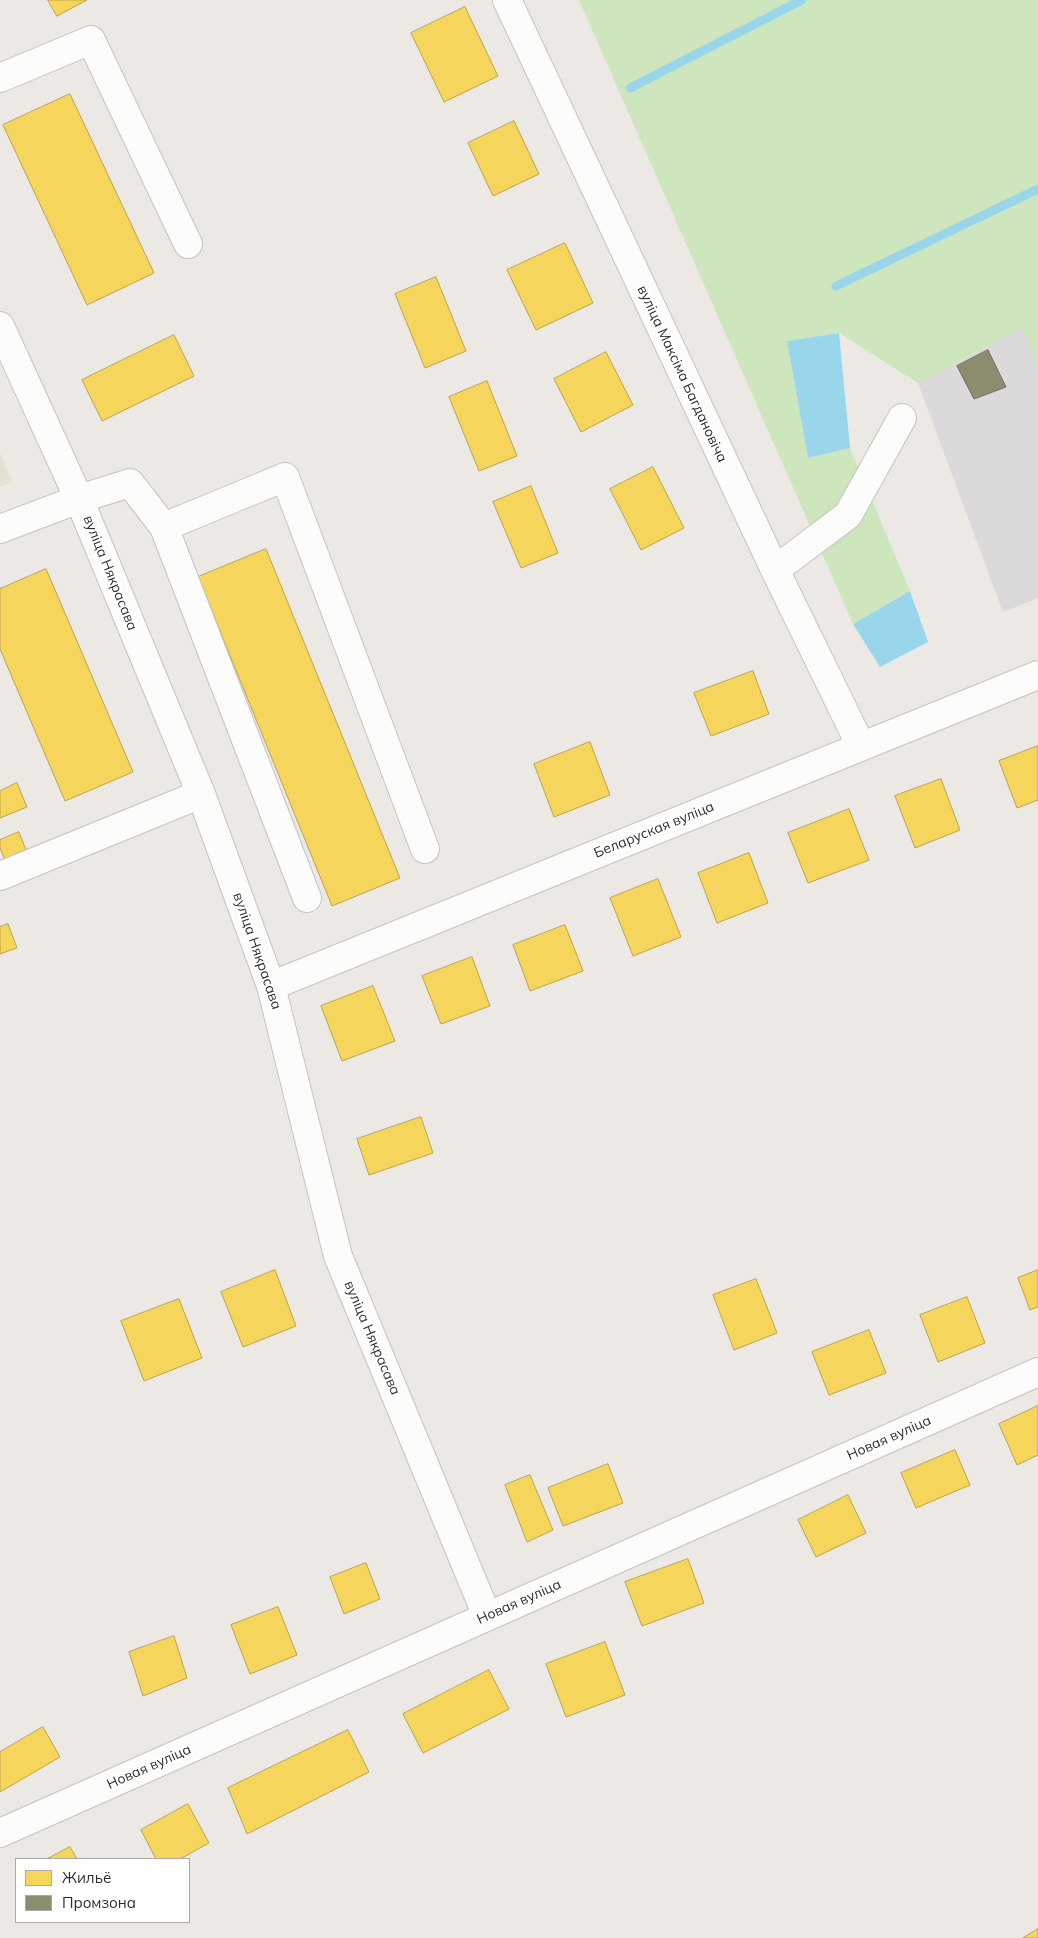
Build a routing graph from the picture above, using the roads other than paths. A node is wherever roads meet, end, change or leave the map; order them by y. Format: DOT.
graph roads {
  1 [pos="507,0"];
  2 [pos="0,78"];
  3 [pos="188,244"];
  4 [pos="0,326"];
  5 [pos="902,418"];
  6 [pos="79,499"];
  7 [pos="164,527"];
  8 [pos="0,529"];
  9 [pos="775,570"];
  10 [pos="1038,675"];
  11 [pos="860,746"];
  12 [pos="201,794"];
  13 [pos="425,849"];
  14 [pos="0,876"];
  15 [pos="307,898"];
  16 [pos="271,986"];
  17 [pos="1038,1372"];
  18 [pos="488,1616"];
  19 [pos="0,1833"];
  1 -- 9 [label="street, вуліца Максіма Багдановіча"];
  2 -- 3 [label="street"];
  4 -- 6 [label="street, вуліца Някрасава"];
  5 -- 9 [label="street"];
  6 -- 7 [label="street"];
  6 -- 8 [label="street"];
  6 -- 12 [label="street, вуліца Някрасава"];
  7 -- 13 [label="street"];
  7 -- 15 [label="street"];
  9 -- 11 [label="street, вуліца Максіма Багдановіча"];
  10 -- 11 [label="street, Беларуская вуліца"];
  11 -- 16 [label="street, Беларуская вуліца"];
  12 -- 14 [label="street"];
  12 -- 16 [label="street, вуліца Някрасава"];
  16 -- 18 [label="street, вуліца Някрасава"];
  17 -- 18 [label="street, Новая вуліца"];
  18 -- 19 [label="street, Новая вуліца"];
}
